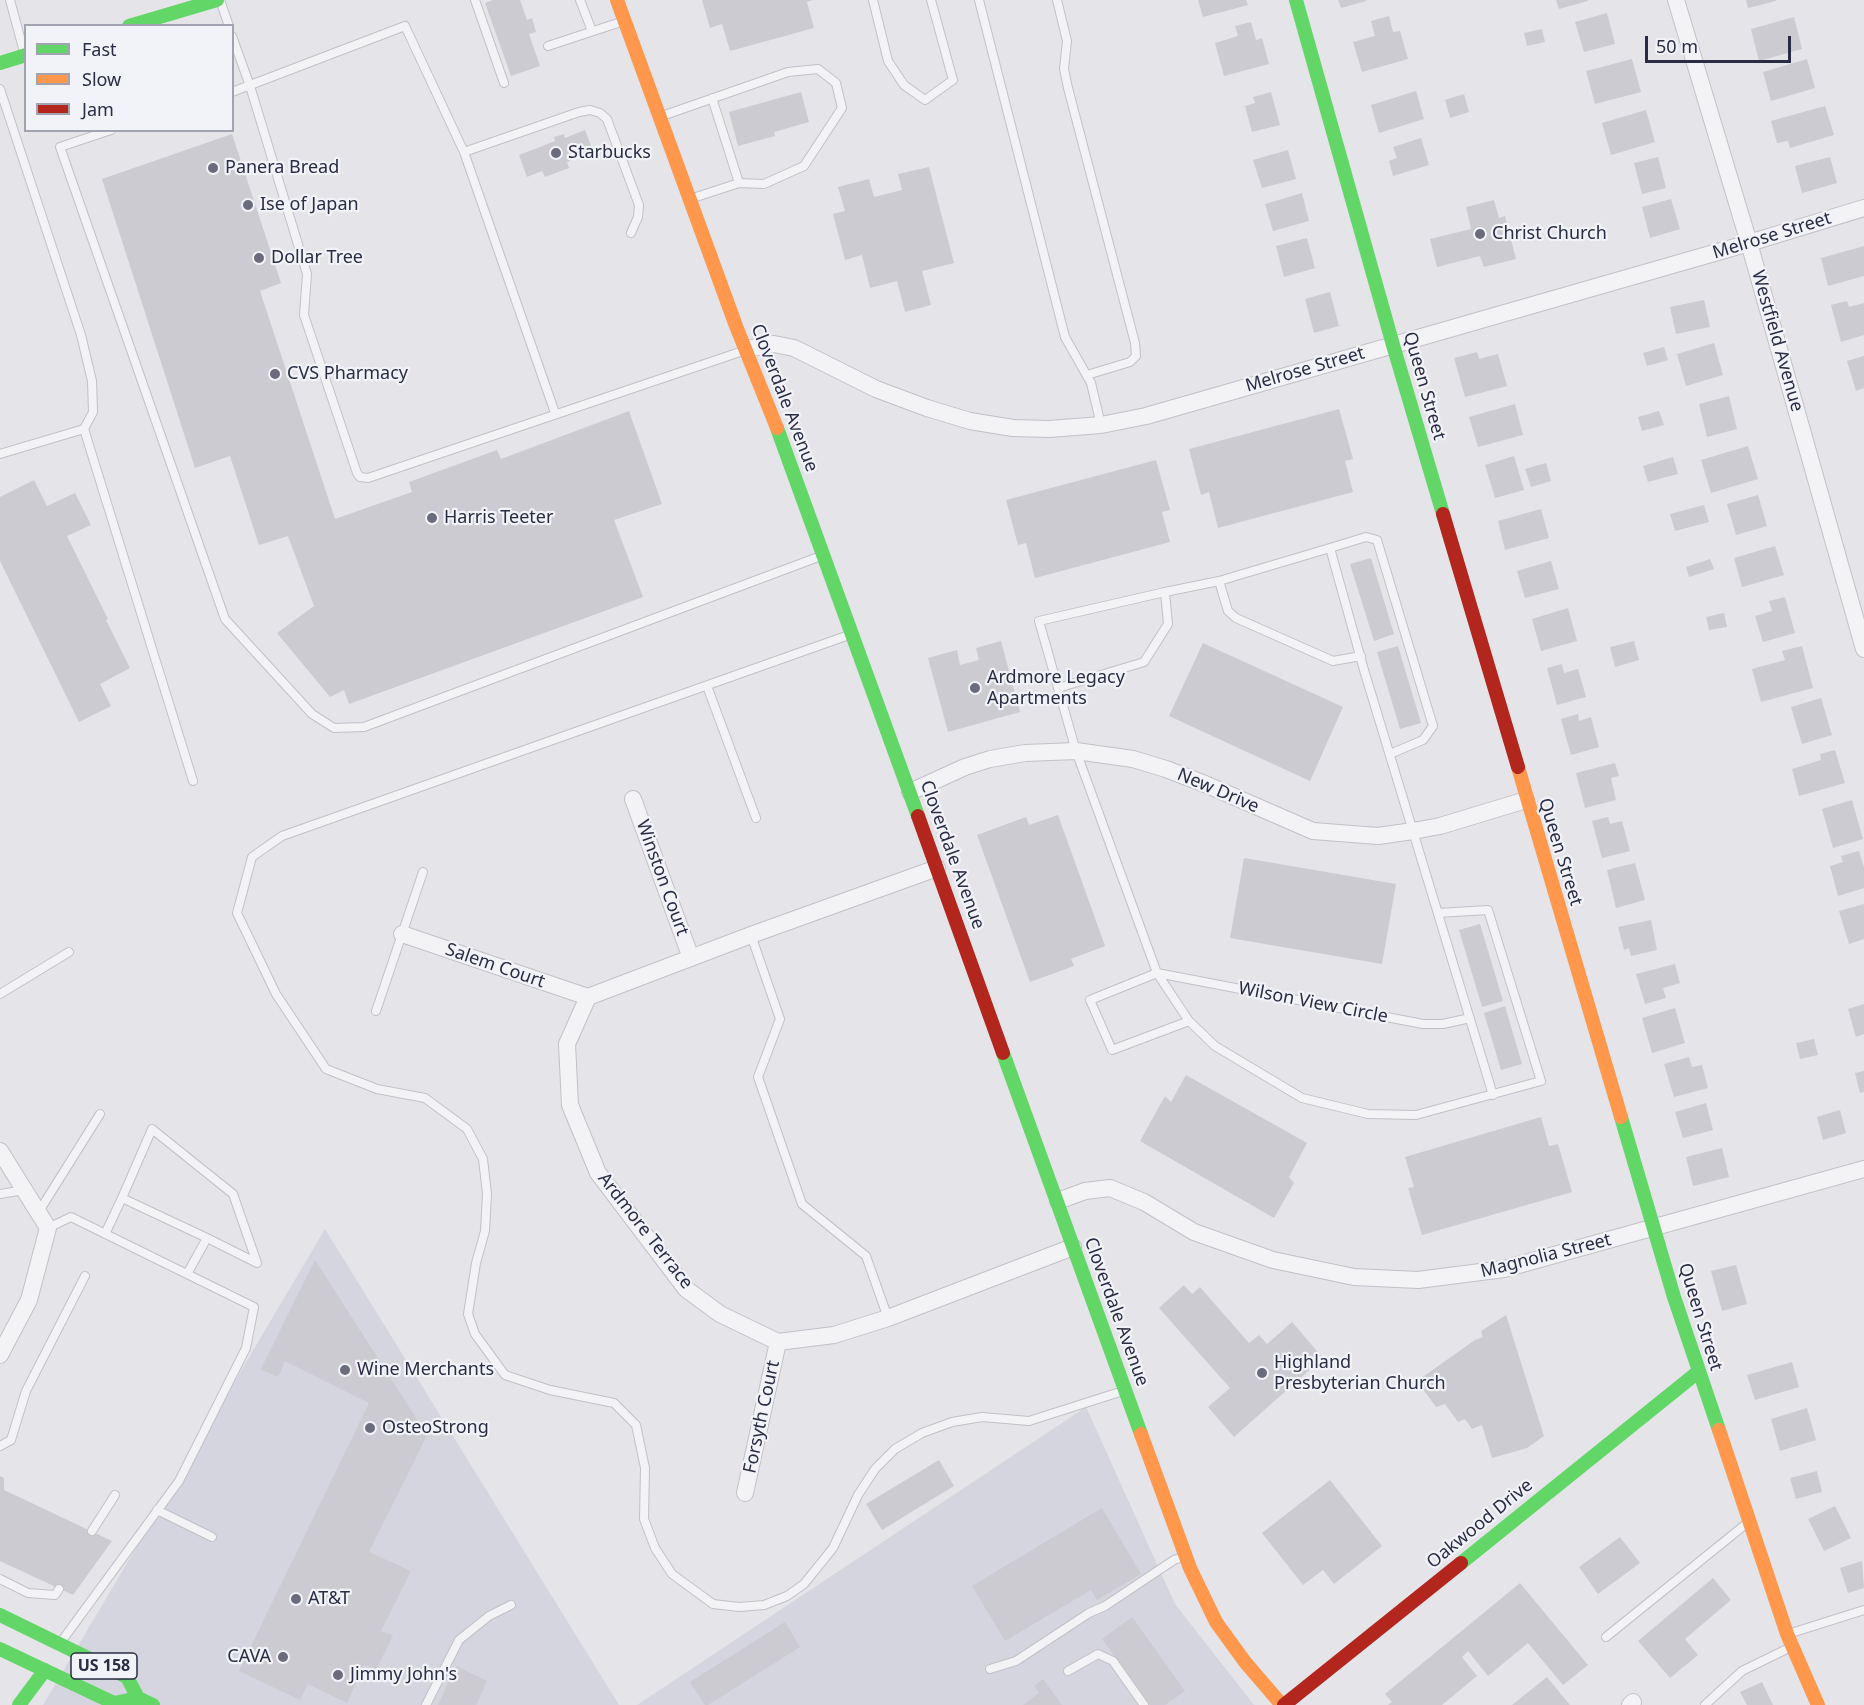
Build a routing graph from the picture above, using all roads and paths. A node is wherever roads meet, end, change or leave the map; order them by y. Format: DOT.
graph roads {
  1 [pos="10,0"];
  2 [pos="218,0"];
  3 [pos="475,0"];
  4 [pos="580,0"];
  5 [pos="617,0"];
  6 [pos="873,0"];
  7 [pos="932,0"];
  8 [pos="979,0"];
  9 [pos="1057,0"];
  10 [pos="1296,0"];
  11 [pos="1676,0"];
  12 [pos="624,21"];
  13 [pos="136,24"];
  14 [pos="228,24"];
  15 [pos="592,31"];
  16 [pos="234,42"];
  17 [pos="548,46"];
  18 [pos="24,52"];
  19 [pos="24,56"];
  20 [pos="0,63"];
  21 [pos="504,83"];
  22 [pos="250,86"];
  23 [pos="0,89"];
  24 [pos="234,91"];
  25 [pos="712,98"];
  26 [pos="660,117"];
  27 [pos="105,132"];
  28 [pos="464,152"];
  29 [pos="739,183"];
  30 [pos="690,199"];
  31 [pos="1864,208"];
  32 [pos="631,233"];
  33 [pos="1749,243"];
  34 [pos="1393,345"];
  35 [pos="746,350"];
  36 [pos="1087,375"];
  37 [pos="555,413"];
  38 [pos="1101,425"];
  39 [pos="84,429"];
  40 [pos="0,454"];
  41 [pos="1330,548"];
  42 [pos="824,555"];
  43 [pos="1219,581"];
  44 [pos="1166,592"];
  45 [pos="853,634"];
  46 [pos="1864,649"];
  47 [pos="1361,656"];
  48 [pos="707,686"];
  49 [pos="1058,688"];
  50 [pos="1076,751"];
  51 [pos="1390,754"];
  52 [pos="193,781"];
  53 [pos="910,792"];
  54 [pos="633,799"];
  55 [pos="1526,800"];
  56 [pos="756,818"];
  57 [pos="1413,831"];
  58 [pos="937,868"];
  59 [pos="423,872"];
  60 [pos="1438,913"];
  61 [pos="402,934"];
  62 [pos="751,935"];
  63 [pos="69,952"];
  64 [pos="691,958"];
  65 [pos="1157,973"];
  66 [pos="0,994"];
  67 [pos="588,997"];
  68 [pos="376,1011"];
  69 [pos="1470,1018"];
  70 [pos="1189,1021"];
  71 [pos="1493,1095"];
  72 [pos="100,1114"];
  73 [pos="0,1151"];
  74 [pos="1864,1169"];
  75 [pos="24,1190"];
  76 [pos="0,1194"];
  77 [pos="122,1198"];
  78 [pos="1058,1201"];
  79 [pos="38,1213"];
  80 [pos="48,1228"];
  81 [pos="1654,1228"];
  82 [pos="105,1234"];
  83 [pos="207,1238"];
  84 [pos="1073,1247"];
  85 [pos="187,1274"];
  86 [pos="85,1276"];
  87 [pos="888,1318"];
  88 [pos="778,1342"];
  89 [pos="0,1355"];
  90 [pos="1698,1372"];
  91 [pos="1125,1390"];
  92 [pos="0,1446"];
  93 [pos="745,1493"];
  94 [pos="115,1494"];
  95 [pos="157,1510"];
  96 [pos="1749,1522"];
  97 [pos="92,1532"];
  98 [pos="212,1537"];
  99 [pos="1186,1556"];
  100 [pos="0,1579"];
  101 [pos="59,1589"];
  102 [pos="512,1605"];
  103 [pos="1864,1610"];
  104 [pos="0,1615"];
  105 [pos="1606,1637"];
  106 [pos="1790,1641"];
  107 [pos="0,1649"];
  108 [pos="52,1657"];
  109 [pos="990,1669"];
  110 [pos="1068,1671"];
  111 [pos="138,1698"];
  112 [pos="19,1705"];
  113 [pos="153,1705"];
  114 [pos="426,1705"];
  115 [pos="1144,1705"];
  116 [pos="1283,1705"];
  117 [pos="1705,1705"];
  118 [pos="1818,1705"];
  1 -- 18 [label="lane"];
  2 -- 13 [label="main road"];
  2 -- 14 [label="lane"];
  3 -- 21 [label="lane"];
  4 -- 15 [label="lane"];
  5 -- 12 [label="main road, Cloverdale Avenue"];
  6 -- 7 [label="lane"];
  8 -- 36 [label="lane"];
  9 -- 36 [label="lane"];
  10 -- 34 [label="main road, Queen Street"];
  11 -- 33 [label="street, Westfield Avenue"];
  12 -- 15 [label="lane"];
  12 -- 26 [label="main road, Cloverdale Avenue"];
  15 -- 17 [label="lane"];
  16 -- 22 [label="lane"];
  19 -- 20 [label="main road"];
  22 -- 24 [label="lane"];
  22 -- 28 [label="lane"];
  22 -- 37 [label="lane"];
  23 -- 39 [label="lane"];
  25 -- 26 [label="lane"];
  25 -- 29 [label="lane"];
  25 -- 29 [label="lane"];
  26 -- 30 [label="main road, Cloverdale Avenue"];
  27 -- 42 [label="lane"];
  28 -- 32 [label="lane"];
  28 -- 37 [label="lane"];
  29 -- 30 [label="lane"];
  30 -- 35 [label="main road, Cloverdale Avenue"];
  31 -- 33 [label="street, Melrose Street"];
  33 -- 34 [label="street, Melrose Street"];
  33 -- 46 [label="street, Westfield Avenue"];
  34 -- 38 [label="street, Melrose Street"];
  34 -- 55 [label="main road, Queen Street"];
  35 -- 37 [label="lane"];
  35 -- 38 [label="street, Melrose Street"];
  35 -- 42 [label="main road, Cloverdale Avenue"];
  36 -- 38 [label="lane"];
  39 -- 40 [label="lane"];
  39 -- 52 [label="lane"];
  41 -- 43 [label="lane"];
  41 -- 47 [label="lane"];
  41 -- 51 [label="lane"];
  42 -- 45 [label="main road, Cloverdale Avenue"];
  43 -- 44 [label="lane"];
  43 -- 47 [label="lane"];
  44 -- 49 [label="lane"];
  44 -- 49 [label="lane"];
  45 -- 48 [label="lane"];
  45 -- 53 [label="main road, Cloverdale Avenue"];
  47 -- 51 [label="lane"];
  48 -- 56 [label="lane"];
  48 -- 91 [label="lane"];
  49 -- 50 [label="lane"];
  50 -- 53 [label="street, New Drive"];
  50 -- 57 [label="street, New Drive"];
  50 -- 65 [label="lane"];
  51 -- 57 [label="lane"];
  53 -- 58 [label="main road, Cloverdale Avenue"];
  54 -- 64 [label="street, Winston Court"];
  55 -- 57 [label="street, New Drive"];
  55 -- 81 [label="main road, Queen Street"];
  57 -- 60 [label="lane"];
  58 -- 62 [label="street"];
  58 -- 78 [label="main road, Cloverdale Avenue"];
  59 -- 61 [label="lane"];
  60 -- 69 [label="lane"];
  60 -- 71 [label="lane"];
  61 -- 67 [label="street, Salem Court"];
  61 -- 68 [label="lane"];
  62 -- 64 [label="street"];
  62 -- 87 [label="lane"];
  63 -- 66 [label="lane"];
  64 -- 67 [label="street"];
  65 -- 69 [label="lane, Wilson View Circle"];
  65 -- 70 [label="lane"];
  65 -- 70 [label="lane"];
  67 -- 88 [label="street, Ardmore Terrace"];
  69 -- 71 [label="lane"];
  70 -- 71 [label="lane"];
  72 -- 79 [label="lane"];
  73 -- 75 [label="street"];
  74 -- 81 [label="street, Magnolia Street"];
  75 -- 76 [label="lane"];
  75 -- 79 [label="street"];
  77 -- 82 [label="lane"];
  77 -- 83 [label="lane"];
  77 -- 83 [label="lane"];
  78 -- 81 [label="street, Magnolia Street"];
  78 -- 84 [label="main road, Cloverdale Avenue"];
  79 -- 80 [label="street"];
  80 -- 82 [label="lane"];
  80 -- 89 [label="street"];
  81 -- 90 [label="main road, Queen Street"];
  82 -- 85 [label="lane"];
  83 -- 85 [label="lane"];
  84 -- 87 [label="street"];
  84 -- 91 [label="main road, Cloverdale Avenue"];
  85 -- 95 [label="lane"];
  86 -- 92 [label="lane"];
  87 -- 88 [label="street"];
  88 -- 93 [label="street, Forsyth Court"];
  90 -- 96 [label="main road, Queen Street"];
  90 -- 116 [label="main road, Oakwood Drive"];
  91 -- 99 [label="main road, Cloverdale Avenue"];
  94 -- 97 [label="lane"];
  95 -- 98 [label="lane"];
  95 -- 108 [label="lane"];
  96 -- 105 [label="lane"];
  96 -- 106 [label="main road, Queen Street"];
  99 -- 109 [label="lane"];
  99 -- 116 [label="main road, Cloverdale Avenue"];
  100 -- 101 [label="lane"];
  102 -- 114 [label="lane"];
  103 -- 106 [label="lane"];
  104 -- 108 [label="main road, US 158"];
  106 -- 117 [label="lane"];
  106 -- 118 [label="main road, Queen Street"];
  107 -- 108 [label="main road, US 158"];
  108 -- 111 [label="main road, US 158"];
  108 -- 111 [label="main road, US 158"];
  108 -- 112 [label="main road"];
  110 -- 115 [label="lane"];
  111 -- 113 [label="main road, US 158"];
}
